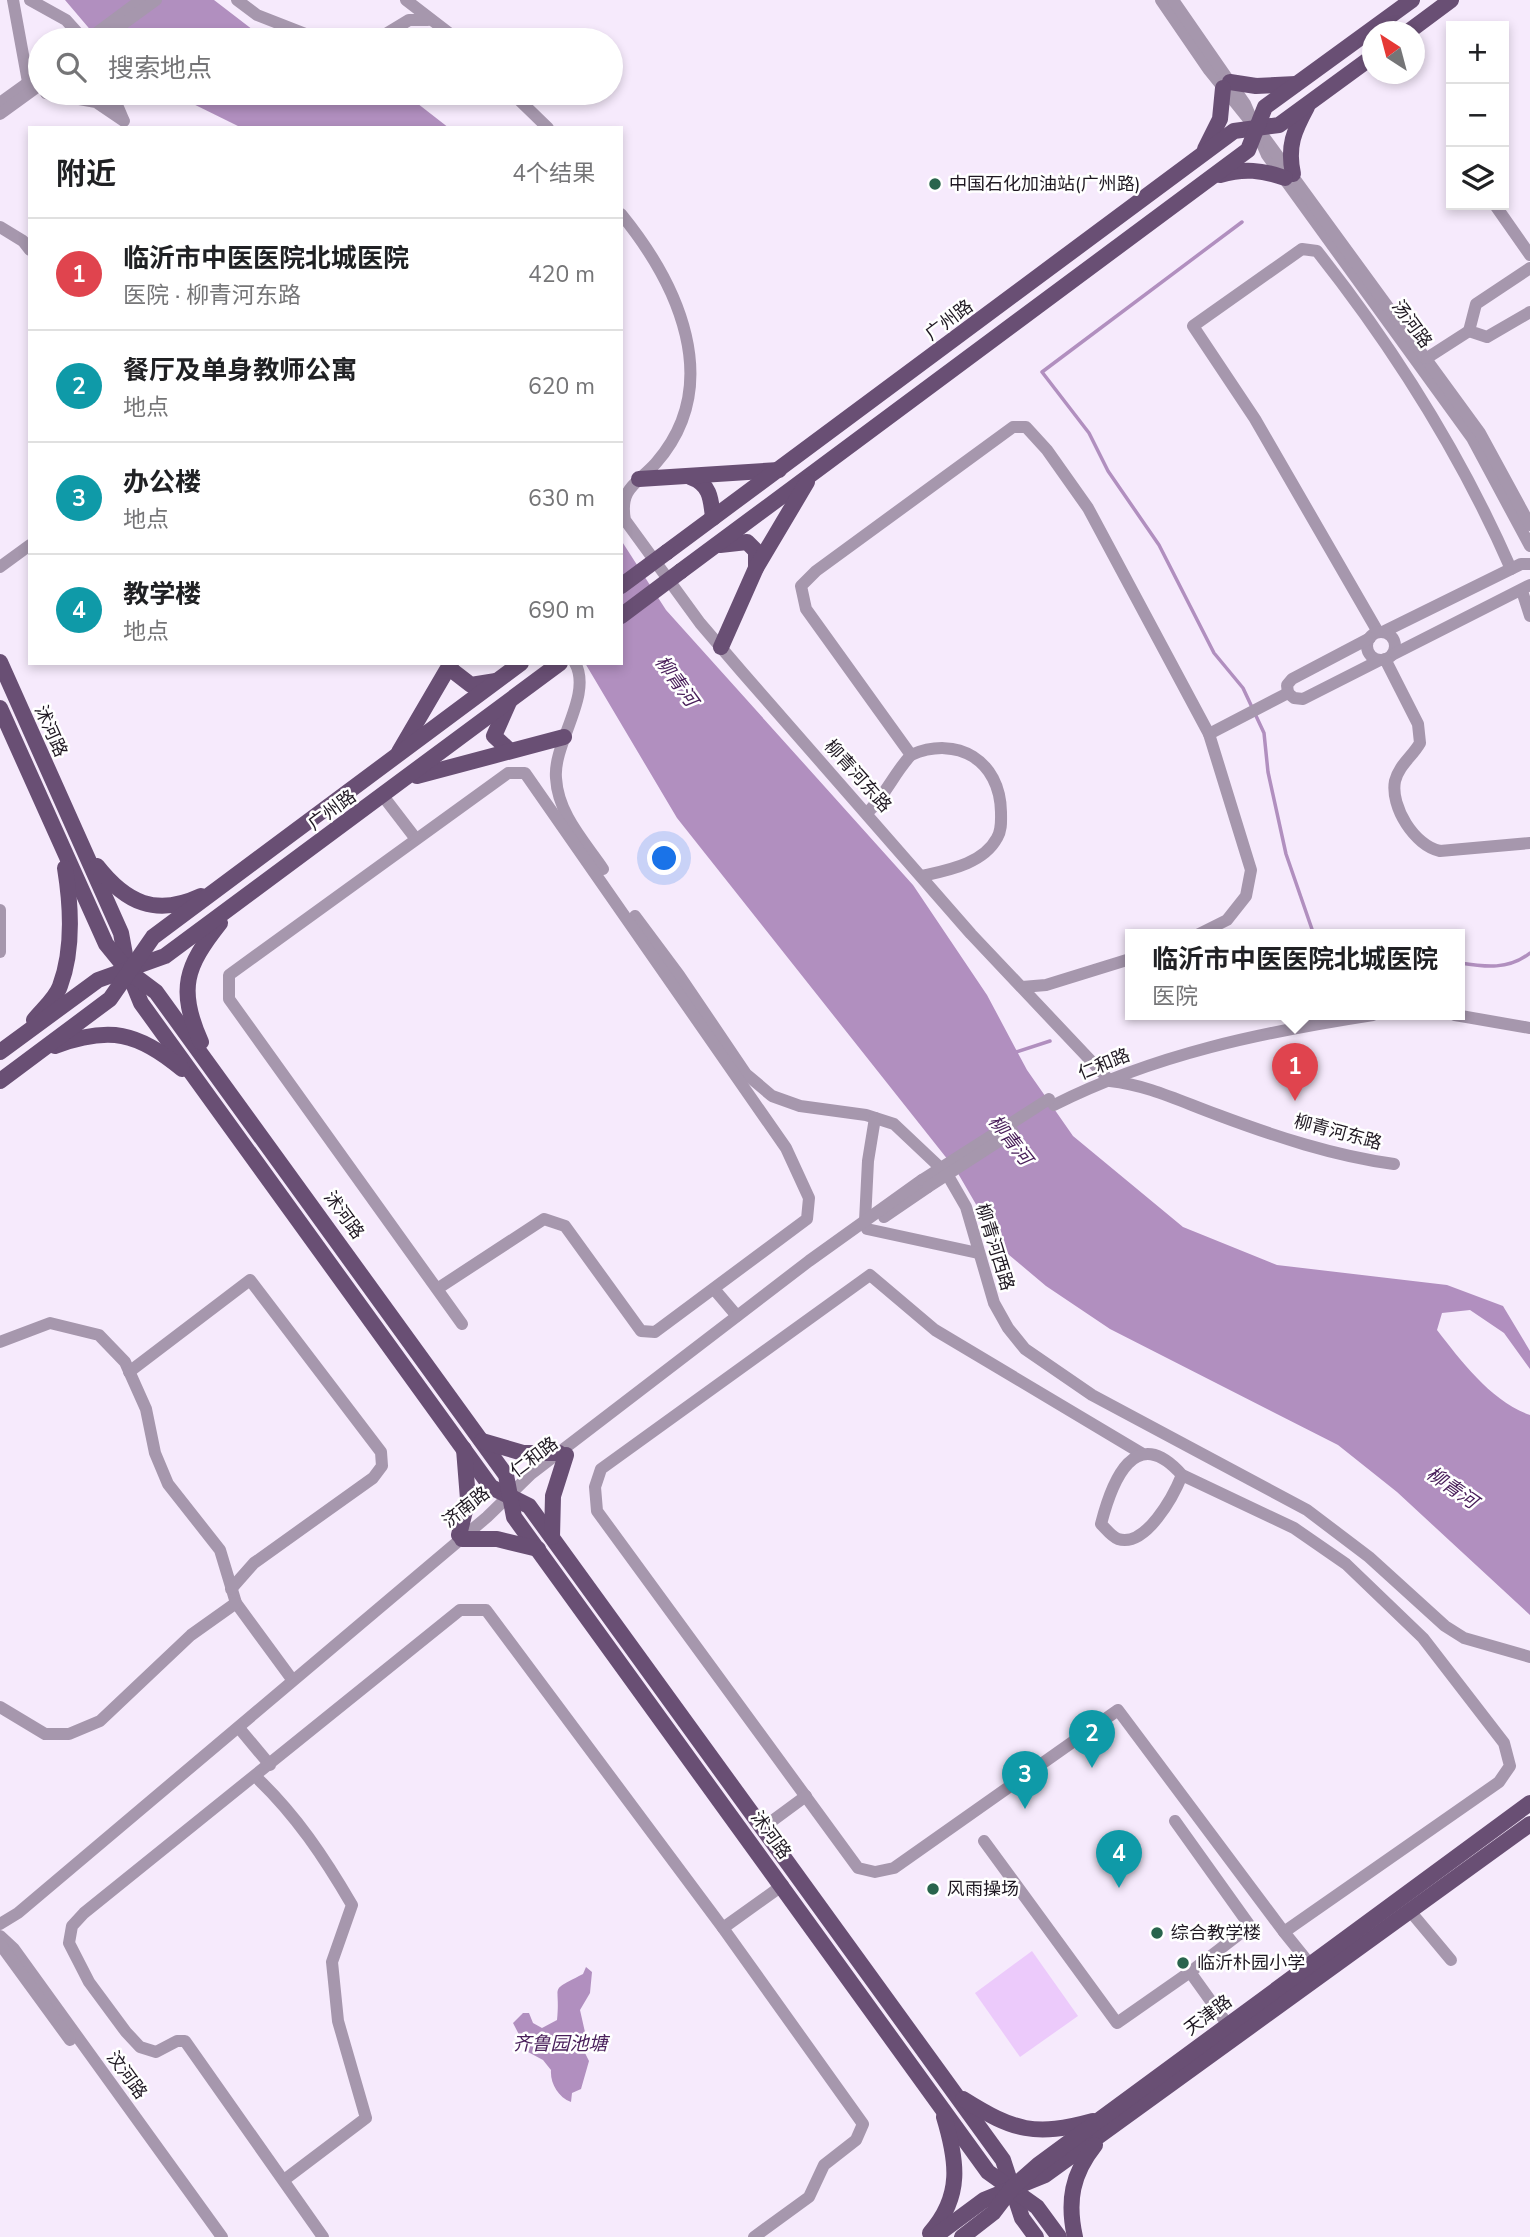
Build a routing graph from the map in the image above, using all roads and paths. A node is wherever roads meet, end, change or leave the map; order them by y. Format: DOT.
graph roads {
  1 [pos="13,0"];
  2 [pos="30,0"];
  3 [pos="141,0"];
  4 [pos="156,0"];
  5 [pos="237,0"];
  6 [pos="406,0"];
  7 [pos="1161,0"];
  8 [pos="1173,0"];
  9 [pos="1412,0"];
  10 [pos="1451,0"];
  11 [pos="428,20"];
  12 [pos="1423,21"];
  13 [pos="74,28"];
  14 [pos="102,28"];
  15 [pos="118,28"];
  16 [pos="290,28"];
  17 [pos="396,28"];
  18 [pos="440,28"];
  19 [pos="28,60"];
  20 [pos="1362,65"];
  21 [pos="1296,84"];
  22 [pos="1226,85"];
  23 [pos="28,91"];
  24 [pos="28,93"];
  25 [pos="0,103"];
  26 [pos="1310,103"];
  27 [pos="100,105"];
  28 [pos="118,105"];
  29 [pos="524,105"];
  30 [pos="0,114"];
  31 [pos="127,125"];
  32 [pos="546,126"];
  33 [pos="1258,130"];
  34 [pos="1201,156"];
  35 [pos="1289,176"];
  36 [pos="1211,177"];
  37 [pos="1499,210"];
  38 [pos="623,217"];
  39 [pos="0,227"];
  40 [pos="28,247"];
  41 [pos="1529,253"];
  42 [pos="1530,268"];
  43 [pos="1530,312"];
  44 [pos="1469,331"];
  45 [pos="1427,358"];
  46 [pos="781,469"];
  47 [pos="813,474"];
  48 [pos="690,477"];
  49 [pos="639,480"];
  50 [pos="623,501"];
  51 [pos="623,510"];
  52 [pos="713,518"];
  53 [pos="1530,524"];
  54 [pos="28,546"];
  55 [pos="715,546"];
  56 [pos="1530,546"];
  57 [pos="1530,564"];
  58 [pos="0,566"];
  59 [pos="756,568"];
  60 [pos="1511,569"];
  61 [pos="623,585"];
  62 [pos="1526,588"];
  63 [pos="623,614"];
  64 [pos="1530,616"];
  65 [pos="1377,634"];
  66 [pos="721,647"];
  67 [pos="1386,658"];
  68 [pos="0,662"];
  69 [pos="518,665"];
  70 [pos="576,665"];
  71 [pos="450,666"];
  72 [pos="556,666"];
  73 [pos="498,680"];
  74 [pos="1288,692"];
  75 [pos="509,702"];
  76 [pos="0,708"];
  77 [pos="1209,734"];
  78 [pos="564,737"];
  79 [pos="509,750"];
  80 [pos="911,755"];
  81 [pos="394,760"];
  82 [pos="408,778"];
  83 [pos="383,796"];
  84 [pos="867,813"];
  85 [pos="416,839"];
  86 [pos="1530,844"];
  87 [pos="82,847"];
  88 [pos="62,848"];
  89 [pos="922,876"];
  90 [pos="225,884"];
  91 [pos="232,907"];
  92 [pos="0,910"];
  93 [pos="1209,929"];
  94 [pos="0,952"];
  95 [pos="1125,961"];
  96 [pos="128,971"];
  97 [pos="1022,987"];
  98 [pos="1465,1011"];
  99 [pos="1465,1017"];
  100 [pos="1309,1020"];
  101 [pos="1345,1020"];
  102 [pos="1530,1021"];
  103 [pos="1530,1028"];
  104 [pos="20,1037"];
  105 [pos="0,1052"];
  106 [pos="37,1053"];
  107 [pos="215,1072"];
  108 [pos="1109,1078"];
  109 [pos="0,1081"];
  110 [pos="203,1087"];
  111 [pos="875,1118"];
  112 [pos="1394,1164"];
  113 [pos="866,1225"];
  114 [pos="978,1253"];
  115 [pos="437,1289"];
  116 [pos="714,1289"];
  117 [pos="737,1316"];
  118 [pos="462,1324"];
  119 [pos="0,1342"];
  120 [pos="129,1372"];
  121 [pos="1173,1437"];
  122 [pos="482,1441"];
  123 [pos="464,1449"];
  124 [pos="1141,1453"];
  125 [pos="563,1454"];
  126 [pos="1162,1458"];
  127 [pos="1182,1475"];
  128 [pos="510,1496"];
  129 [pos="460,1537"];
  130 [pos="552,1537"];
  131 [pos="538,1549"];
  132 [pos="231,1589"];
  133 [pos="236,1603"];
  134 [pos="1530,1657"];
  135 [pos="291,1678"];
  136 [pos="0,1707"];
  137 [pos="239,1728"];
  138 [pos="270,1765"];
  139 [pos="256,1777"];
  140 [pos="806,1796"];
  141 [pos="1530,1803"];
  142 [pos="1175,1821"];
  143 [pos="1530,1824"];
  144 [pos="764,1827"];
  145 [pos="984,1841"];
  146 [pos="783,1885"];
  147 [pos="1410,1911"];
  148 [pos="0,1923"];
  149 [pos="723,1928"];
  150 [pos="1284,1932"];
  151 [pos="0,1936"];
  152 [pos="0,1944"];
  153 [pos="1451,1960"];
  154 [pos="1309,1963"];
  155 [pos="1190,1972"];
  156 [pos="1228,2025"];
  157 [pos="956,2094"];
  158 [pos="940,2104"];
  159 [pos="1105,2125"];
  160 [pos="284,2180"];
  161 [pos="1013,2187"];
  162 [pos="215,2237"];
  163 [pos="222,2237"];
  164 [pos="323,2237"];
  165 [pos="754,2237"];
  166 [pos="926,2237"];
  167 [pos="934,2237"];
  168 [pos="961,2237"];
  169 [pos="1036,2237"];
  170 [pos="1059,2237"];
  171 [pos="1075,2237"];
  1 -- 19 [label="street"];
  2 -- 13 [label="street"];
  3 -- 14 [label="street"];
  4 -- 15 [label="street"];
  5 -- 16 [label="street"];
  6 -- 11 [label="street"];
  7 -- 22 [label="street, 汤河路"];
  8 -- 22 [label="street, 汤河路"];
  9 -- 21 [label="main road"];
  10 -- 12 [label="main road"];
  11 -- 17 [label="street"];
  11 -- 18 [label="street"];
  20 -- 26 [label="main road, 广州路"];
  21 -- 22 [label="main road"];
  21 -- 33 [label="main road"];
  22 -- 33 [label="street, 汤河路"];
  22 -- 34 [label="main road"];
  23 -- 25 [label="street"];
  24 -- 30 [label="street"];
  26 -- 33 [label="main road, 广州路"];
  26 -- 35 [label="main road"];
  27 -- 31 [label="street"];
  28 -- 31 [label="street"];
  29 -- 32 [label="street"];
  33 -- 34 [label="main road, 广州路"];
  33 -- 35 [label="street, 汤河路"];
  33 -- 36 [label="main road"];
  34 -- 46 [label="main road, 广州路"];
  35 -- 36 [label="main road"];
  35 -- 45 [label="street, 汤河路"];
  35 -- 56 [label="street, 汤河路"];
  36 -- 47 [label="main road"];
  37 -- 41 [label="street"];
  38 -- 49 [label="street, 柳青河东路"];
  39 -- 40 [label="street"];
  42 -- 44 [label="street"];
  43 -- 44 [label="street"];
  44 -- 45 [label="street"];
  45 -- 53 [label="street, 汤河路"];
  46 -- 48 [label="main road"];
  46 -- 52 [label="main road, 广州路"];
  47 -- 55 [label="main road"];
  47 -- 59 [label="main road"];
  48 -- 49 [label="main road"];
  48 -- 52 [label="main road"];
  49 -- 50 [label="street, 柳青河东路"];
  51 -- 66 [label="street, 柳青河东路"];
  52 -- 61 [label="main road, 广州路, bridge"];
  54 -- 58 [label="street"];
  55 -- 59 [label="main road"];
  55 -- 63 [label="main road, bridge"];
  57 -- 60 [label="street"];
  59 -- 66 [label="main road"];
  60 -- 65 [label="street"];
  60 -- 65 [label="street"];
  62 -- 64 [label="street"];
  62 -- 67 [label="street"];
  65 -- 67 [label="street"];
  65 -- 67 [label="street"];
  65 -- 74 [label="street"];
  66 -- 84 [label="street, 柳青河东路"];
  67 -- 74 [label="street"];
  67 -- 86 [label="street"];
  68 -- 87 [label="main road, 沭河路"];
  69 -- 73 [label="main road, 广州路"];
  70 -- 78 [label="street, 柳青河西路"];
  71 -- 73 [label="main road"];
  71 -- 81 [label="main road"];
  72 -- 75 [label="main road, 广州路"];
  73 -- 81 [label="main road, 广州路"];
  74 -- 77 [label="street"];
  75 -- 79 [label="main road"];
  75 -- 82 [label="main road, 广州路"];
  76 -- 88 [label="main road, 沭河路"];
  77 -- 80 [label="street"];
  77 -- 93 [label="street"];
  78 -- 79 [label="main road"];
  78 -- 111 [label="street, 柳青河西路"];
  79 -- 82 [label="main road"];
  80 -- 84 [label="street"];
  80 -- 89 [label="street"];
  81 -- 90 [label="main road, 广州路"];
  82 -- 83 [label="main road, 广州路"];
  83 -- 85 [label="street"];
  83 -- 91 [label="main road, 广州路"];
  84 -- 89 [label="street, 柳青河东路"];
  85 -- 115 [label="street"];
  85 -- 116 [label="street"];
  87 -- 90 [label="main road"];
  87 -- 96 [label="main road, 沭河路"];
  88 -- 96 [label="main road, 沭河路"];
  88 -- 104 [label="main road"];
  89 -- 97 [label="street, 柳青河东路"];
  90 -- 96 [label="main road, 广州路"];
  91 -- 96 [label="main road, 广州路"];
  91 -- 107 [label="main road"];
  92 -- 94 [label="street"];
  95 -- 97 [label="street"];
  96 -- 104 [label="main road, 广州路"];
  96 -- 106 [label="main road, 广州路"];
  96 -- 107 [label="main road, 沭河路"];
  96 -- 110 [label="main road, 沭河路"];
  97 -- 108 [label="street, 柳青河东路"];
  98 -- 102 [label="street"];
  99 -- 103 [label="street"];
  100 -- 108 [label="street, 仁和路"];
  101 -- 108 [label="street, 仁和路"];
  104 -- 105 [label="main road, 广州路"];
  106 -- 109 [label="main road, 广州路"];
  106 -- 110 [label="main road"];
  107 -- 122 [label="main road, 沭河路"];
  108 -- 112 [label="street, 柳青河东路"];
  108 -- 113 [label="street, 仁和路, bridge"];
  110 -- 123 [label="main road, 沭河路"];
  111 -- 113 [label="street"];
  111 -- 114 [label="street, 柳青河西路"];
  113 -- 114 [label="street"];
  113 -- 117 [label="street, 仁和路"];
  113 -- 125 [label="street, 仁和路"];
  114 -- 121 [label="street, 柳青河西路"];
  115 -- 116 [label="street"];
  115 -- 118 [label="street"];
  116 -- 117 [label="street"];
  117 -- 125 [label="street, 仁和路"];
  119 -- 120 [label="street"];
  120 -- 132 [label="street"];
  120 -- 132 [label="street"];
  121 -- 126 [label="street"];
  121 -- 134 [label="street, 柳青河西路"];
  122 -- 125 [label="main road"];
  122 -- 128 [label="main road, 沭河路"];
  123 -- 128 [label="main road, 沭河路"];
  123 -- 129 [label="main road"];
  124 -- 126 [label="street"];
  124 -- 127 [label="street"];
  124 -- 140 [label="street"];
  125 -- 128 [label="street, 仁和路"];
  125 -- 130 [label="main road"];
  126 -- 127 [label="street"];
  127 -- 150 [label="street"];
  128 -- 129 [label="street, 济南路"];
  128 -- 130 [label="main road, 沭河路"];
  128 -- 131 [label="main road, 沭河路"];
  129 -- 131 [label="main road"];
  129 -- 135 [label="street, 济南路"];
  129 -- 137 [label="street, 济南路"];
  130 -- 144 [label="main road, 沭河路"];
  131 -- 146 [label="main road, 沭河路"];
  132 -- 133 [label="street"];
  133 -- 135 [label="street"];
  133 -- 136 [label="street"];
  135 -- 148 [label="street, 济南路"];
  137 -- 138 [label="street"];
  137 -- 148 [label="street, 济南路"];
  138 -- 139 [label="street"];
  138 -- 149 [label="street"];
  139 -- 160 [label="street"];
  139 -- 160 [label="street"];
  140 -- 144 [label="street"];
  140 -- 150 [label="street"];
  141 -- 154 [label="main road, 天津路"];
  142 -- 155 [label="street"];
  143 -- 147 [label="main road, 天津路"];
  144 -- 157 [label="main road, 沭河路"];
  145 -- 155 [label="street"];
  146 -- 149 [label="street"];
  146 -- 158 [label="main road, 沭河路"];
  147 -- 153 [label="street"];
  147 -- 159 [label="main road, 天津路"];
  149 -- 165 [label="street"];
  150 -- 154 [label="street"];
  151 -- 163 [label="street, 汶河路"];
  152 -- 162 [label="street, 汶河路"];
  154 -- 156 [label="main road, 天津路"];
  155 -- 156 [label="street"];
  156 -- 159 [label="main road, 天津路"];
  157 -- 159 [label="main road"];
  157 -- 161 [label="main road, 沭河路"];
  158 -- 161 [label="main road, 沭河路"];
  158 -- 166 [label="main road"];
  159 -- 161 [label="main road, 天津路"];
  159 -- 171 [label="main road"];
  160 -- 164 [label="street"];
  161 -- 167 [label="main road, 天津路"];
  161 -- 168 [label="main road"];
  161 -- 169 [label="main road, 沭河路"];
  161 -- 170 [label="main road, 沭河路"];
}
